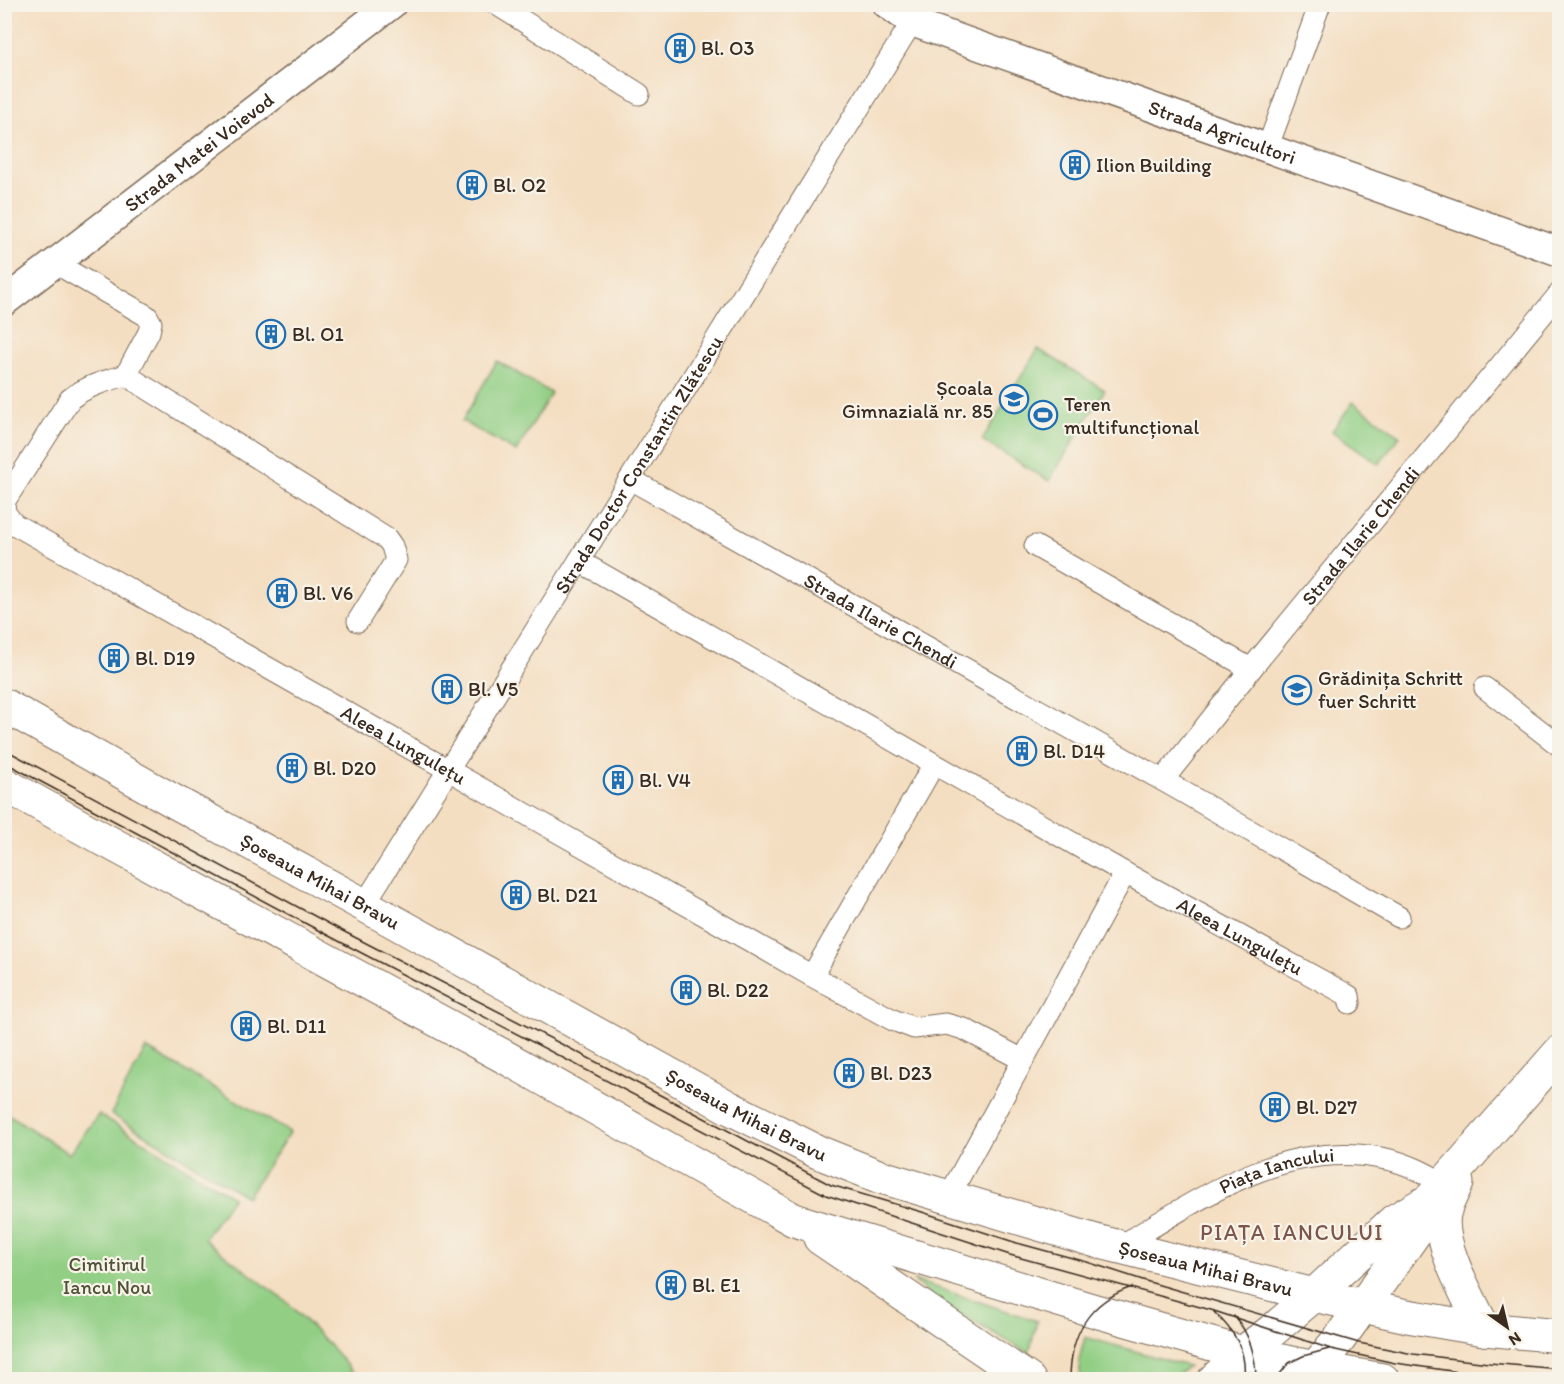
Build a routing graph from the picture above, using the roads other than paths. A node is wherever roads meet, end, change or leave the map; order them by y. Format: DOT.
graph roads {
  1 [pos="392,4"];
  2 [pos="496,4"];
  3 [pos="887,4"];
  4 [pos="1320,4"];
  5 [pos="912,22"];
  6 [pos="639,94"];
  7 [pos="1267,149"];
  8 [pos="1560,252"];
  9 [pos="54,264"];
  10 [pos="1560,292"];
  11 [pos="5,301"];
  12 [pos="126,375"];
  13 [pos="630,479"];
  14 [pos="4,503"];
  15 [pos="1035,546"];
  16 [pos="579,561"];
  17 [pos="358,621"];
  18 [pos="1251,669"];
  19 [pos="1485,688"];
  20 [pos="4,705"];
  21 [pos="1560,746"];
  22 [pos="934,764"];
  23 [pos="448,770"];
  24 [pos="1163,780"];
  25 [pos="4,784"];
  26 [pos="1125,873"];
  27 [pos="364,905"];
  28 [pos="1399,917"];
  29 [pos="812,976"];
  30 [pos="1350,1003"];
  31 [pos="1560,1052"];
  32 [pos="1023,1060"];
  33 [pos="1470,1155"];
  34 [pos="1438,1192"];
  35 [pos="948,1198"];
  36 [pos="794,1220"];
  37 [pos="1119,1247"];
  38 [pos="1314,1295"];
  39 [pos="1362,1307"];
  40 [pos="1484,1329"];
  41 [pos="1560,1336"];
  42 [pos="1243,1353"];
  43 [pos="1310,1374"];
  44 [pos="1029,1380"];
  45 [pos="1214,1380"];
  46 [pos="1383,1380"];
  1 -- 9 [label="street, Strada Matei Voievod"];
  2 -- 6 [label="street"];
  3 -- 5 [label="street, Strada Agricultori"];
  4 -- 7 [label="street"];
  5 -- 7 [label="street, Strada Agricultori"];
  5 -- 13 [label="street, Strada Doctor Constantin Zlătescu"];
  7 -- 8 [label="street, Strada Agricultori"];
  9 -- 11 [label="street, Strada Matei Voievod"];
  9 -- 12 [label="street"];
  10 -- 18 [label="street, Strada Ilarie Chendi"];
  12 -- 14 [label="street, Aleea Lungulețu"];
  12 -- 17 [label="street"];
  13 -- 16 [label="street, Strada Doctor Constantin Zlătescu"];
  13 -- 24 [label="street, Strada Ilarie Chendi"];
  14 -- 23 [label="street, Aleea Lungulețu"];
  15 -- 18 [label="street"];
  16 -- 22 [label="street, Aleea Lungulețu"];
  16 -- 23 [label="street, Strada Doctor Constantin Zlătescu"];
  18 -- 24 [label="street, Strada Ilarie Chendi"];
  19 -- 21 [label="street"];
  20 -- 27 [label="main road, Șoseaua Mihai Bravu"];
  22 -- 26 [label="street, Aleea Lungulețu"];
  22 -- 29 [label="street"];
  23 -- 27 [label="street, Strada Doctor Constantin Zlătescu"];
  23 -- 29 [label="street, Aleea Lungulețu"];
  24 -- 28 [label="street, Strada Ilarie Chendi"];
  25 -- 36 [label="main road"];
  26 -- 30 [label="street, Aleea Lungulețu"];
  26 -- 32 [label="street"];
  27 -- 35 [label="main road, Șoseaua Mihai Bravu"];
  29 -- 32 [label="street, Aleea Lungulețu"];
  31 -- 33 [label="main road"];
  32 -- 35 [label="street"];
  33 -- 34 [label="main road"];
  33 -- 40 [label="main road"];
  34 -- 37 [label="street, Piața Iancului"];
  34 -- 38 [label="main road"];
  34 -- 39 [label="main road"];
  35 -- 37 [label="main road, Șoseaua Mihai Bravu"];
  36 -- 42 [label="main road"];
  36 -- 44 [label="main road"];
  37 -- 38 [label="main road, Șoseaua Mihai Bravu"];
  38 -- 39 [label="main road, Șoseaua Mihai Bravu"];
  38 -- 42 [label="main road"];
  39 -- 40 [label="main road, Șoseaua Mihai Bravu"];
  39 -- 43 [label="main road"];
  40 -- 41 [label="main road, Șoseaua Mihai Bravu"];
  42 -- 43 [label="main road"];
  42 -- 45 [label="main road"];
  43 -- 46 [label="main road"];
}
